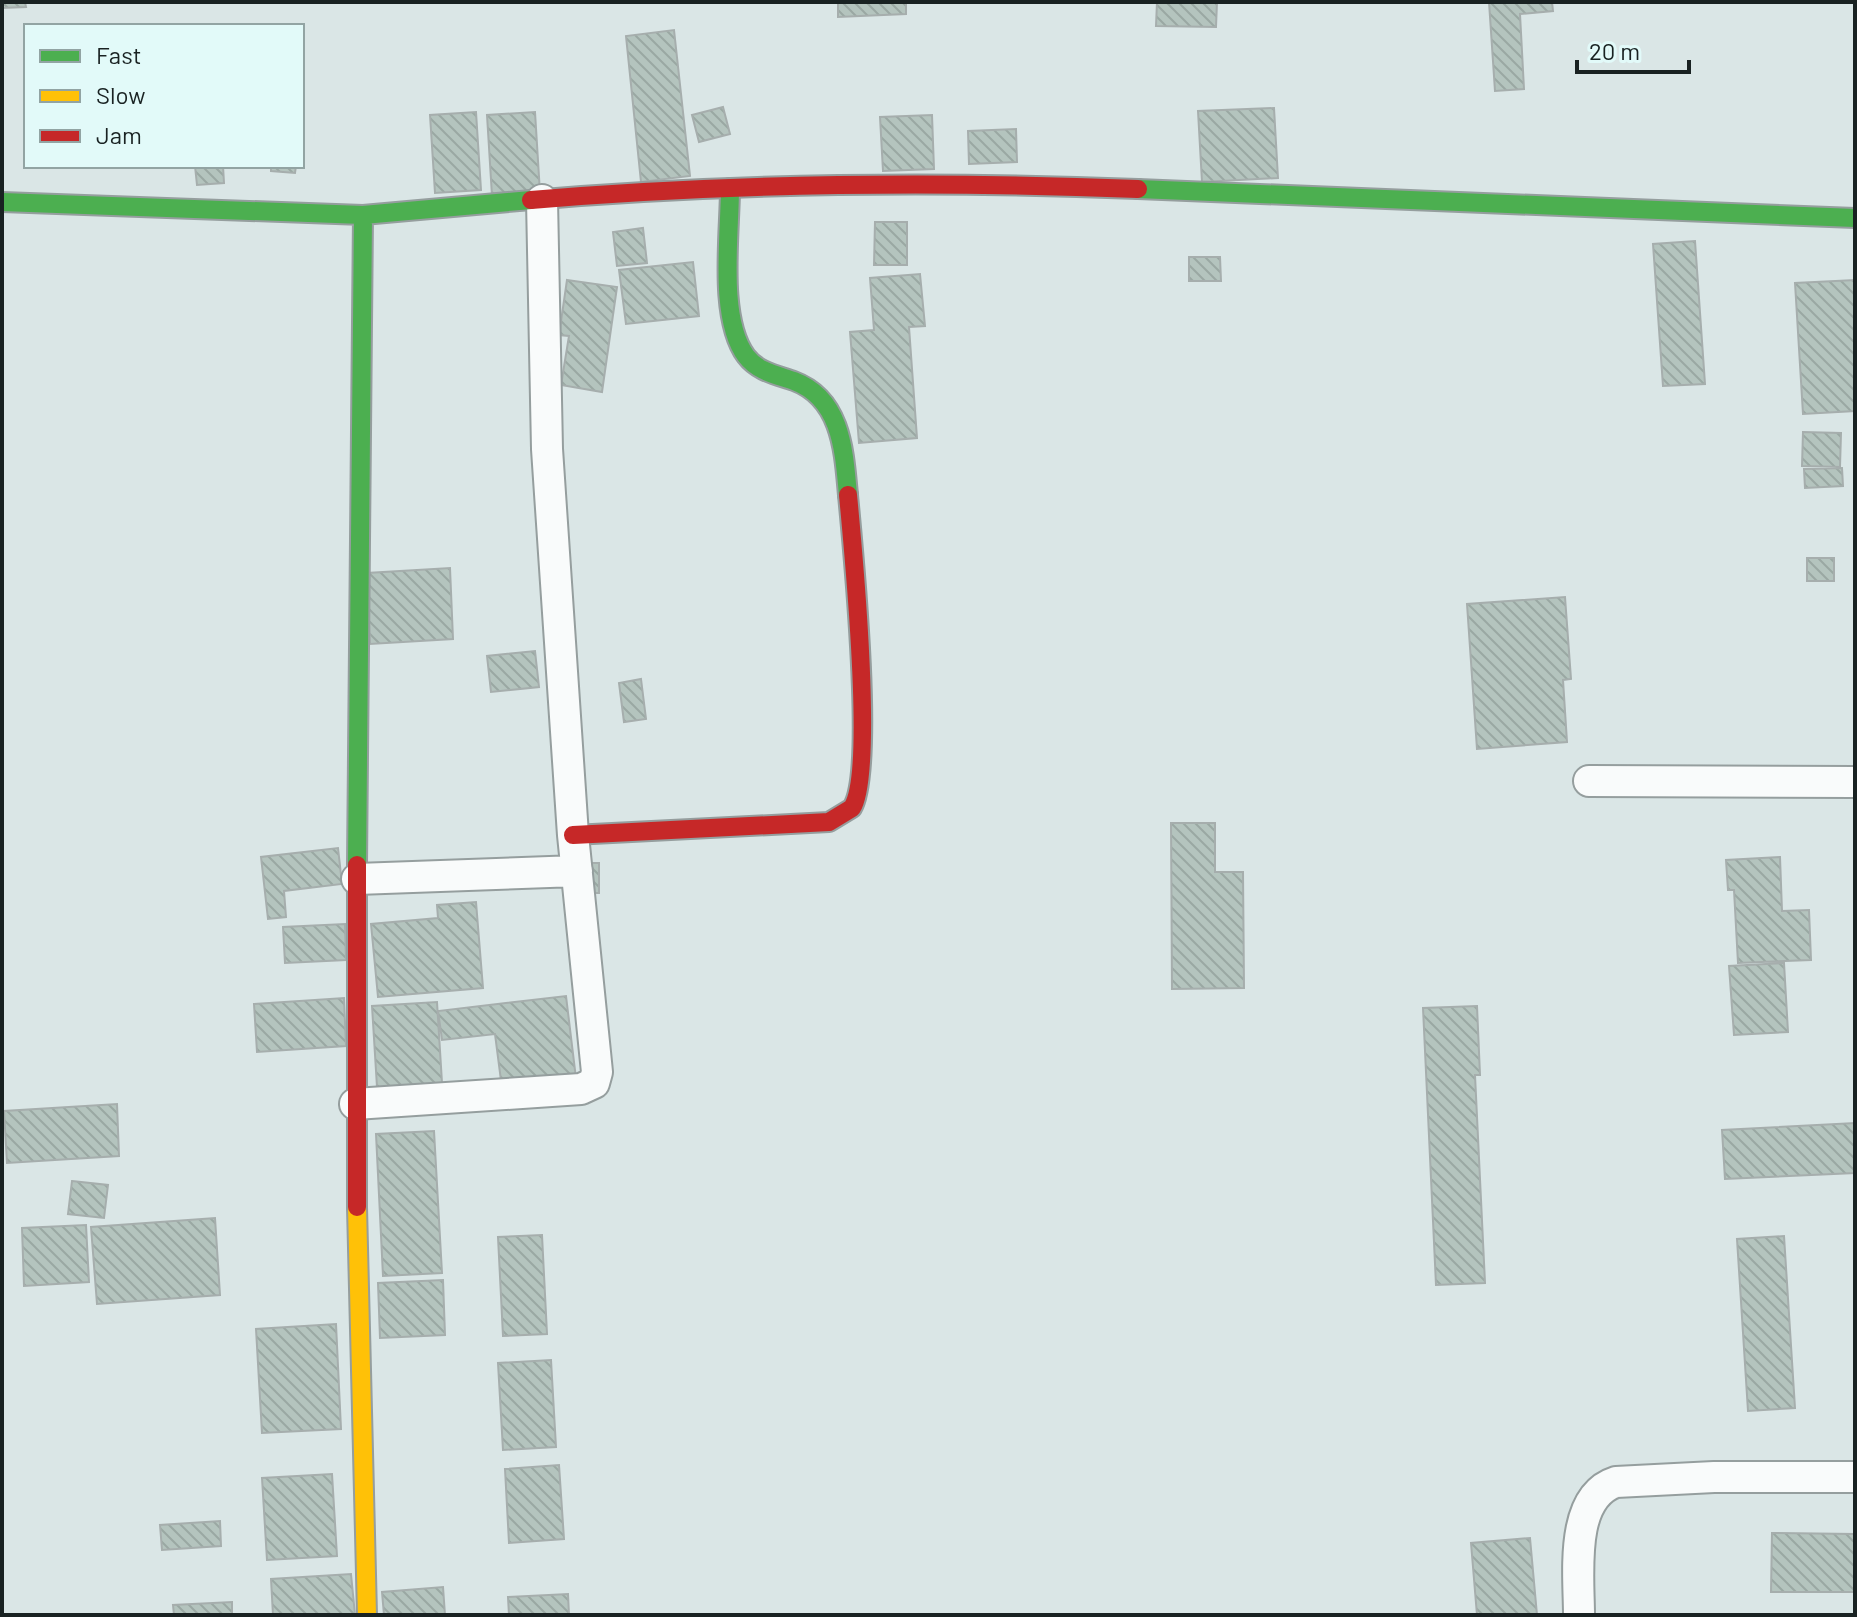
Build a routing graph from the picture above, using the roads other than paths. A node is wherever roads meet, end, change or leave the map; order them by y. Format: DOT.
graph roads {
  1 [pos="730,188"];
  2 [pos="542,200"];
  3 [pos="2,202"];
  4 [pos="363,215"];
  5 [pos="1855,218"];
  6 [pos="1589,781"];
  7 [pos="1855,782"];
  8 [pos="573,835"];
  9 [pos="577,871"];
  10 [pos="357,879"];
  11 [pos="355,1104"];
  12 [pos="1855,1477"];
  13 [pos="367,1615"];
  14 [pos="1579,1615"];
  1 -- 2 [label="street"];
  1 -- 5 [label="street"];
  1 -- 8 [label="street"];
  2 -- 4 [label="street"];
  2 -- 8 [label="street"];
  3 -- 4 [label="street"];
  4 -- 10 [label="street"];
  6 -- 7 [label="street"];
  8 -- 9 [label="street"];
  9 -- 10 [label="street"];
  9 -- 11 [label="street"];
  10 -- 11 [label="street"];
  11 -- 13 [label="street"];
  12 -- 14 [label="street"];
}
